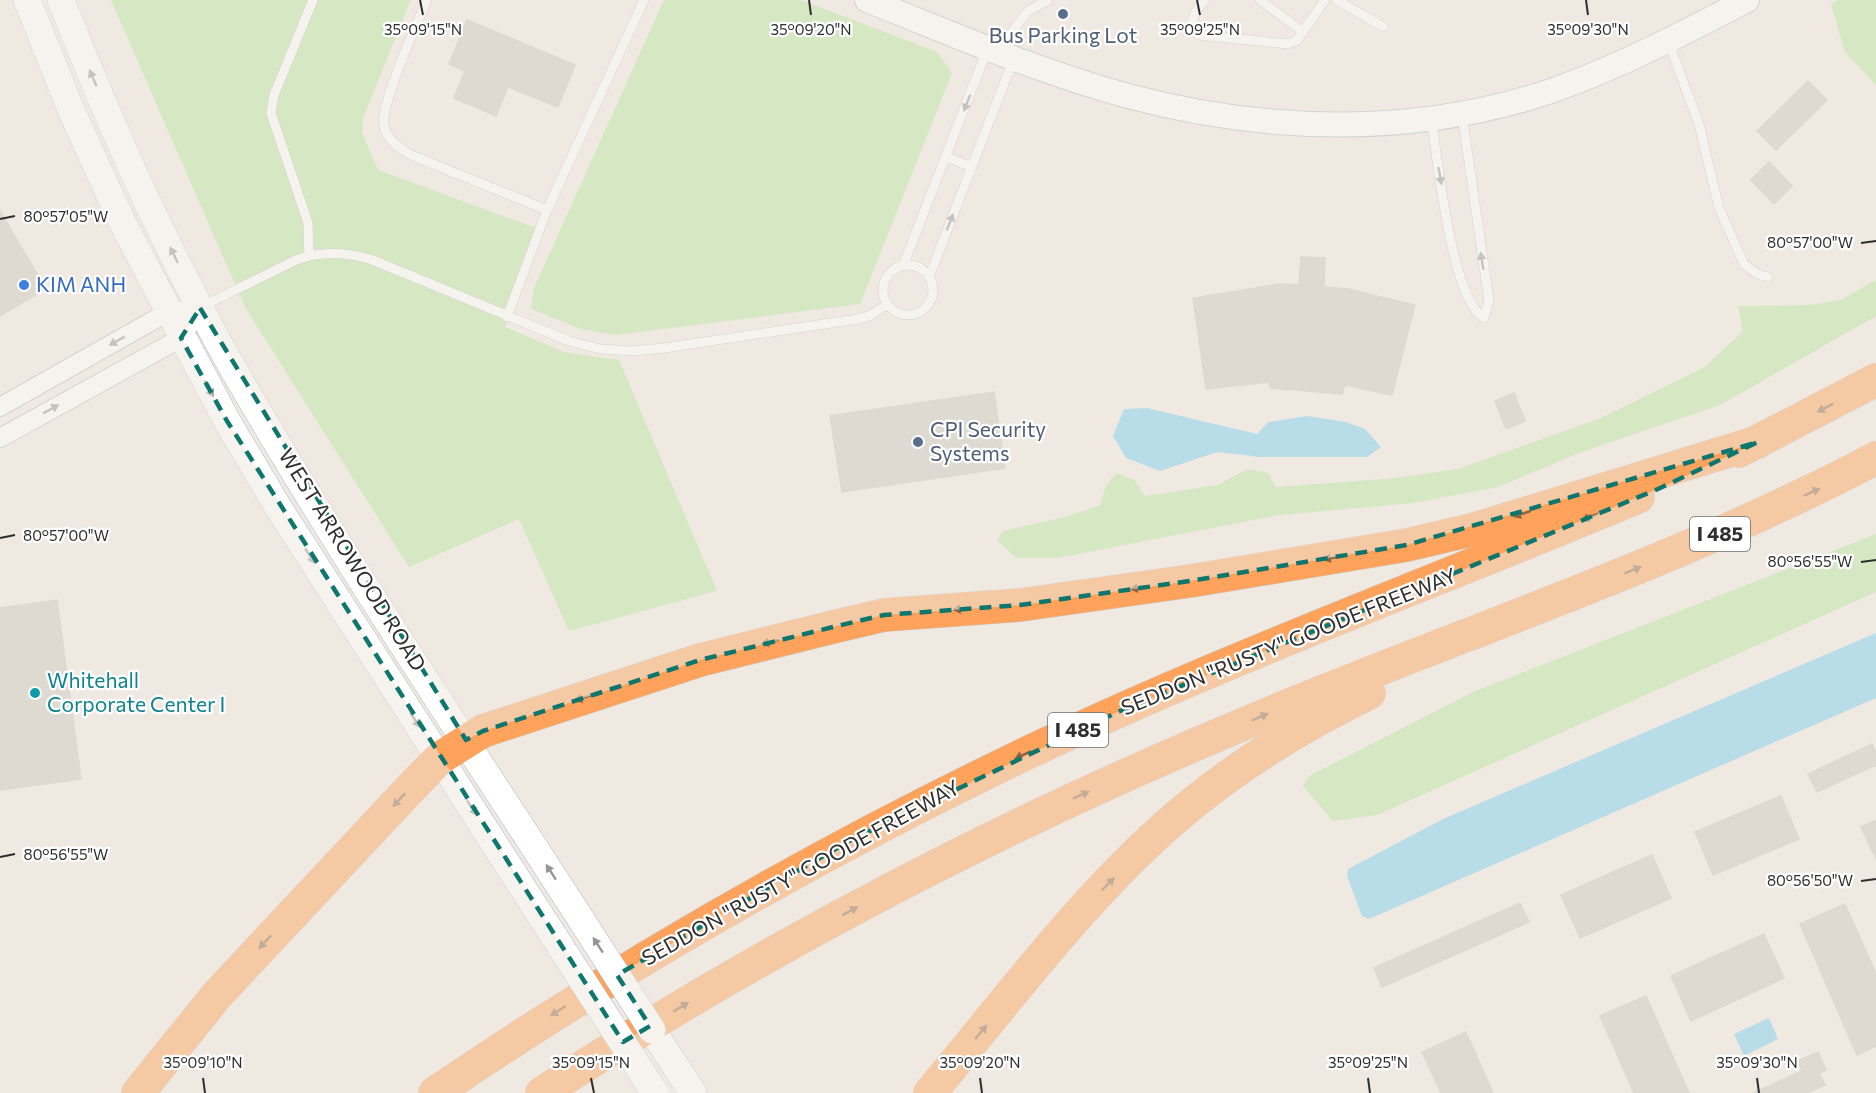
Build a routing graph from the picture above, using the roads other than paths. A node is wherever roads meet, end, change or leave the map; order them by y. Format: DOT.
graph roads {
  1 [pos="27,0"];
  2 [pos="61,0"];
  3 [pos="312,0"];
  4 [pos="427,0"];
  5 [pos="644,0"];
  6 [pos="867,0"];
  7 [pos="1048,0"];
  8 [pos="1205,0"];
  9 [pos="1260,0"];
  10 [pos="1325,0"];
  11 [pos="1337,0"];
  12 [pos="1747,0"];
  13 [pos="1383,27"];
  14 [pos="1303,32"];
  15 [pos="1668,41"];
  16 [pos="1000,53"];
  17 [pos="1462,114"];
  18 [pos="1431,118"];
  19 [pos="946,157"];
  20 [pos="972,167"];
  21 [pos="547,210"];
  22 [pos="309,255"];
  23 [pos="903,266"];
  24 [pos="929,277"];
  25 [pos="1768,277"];
  26 [pos="888,304"];
  27 [pos="200,308"];
  28 [pos="168,312"];
  29 [pos="507,317"];
  30 [pos="181,338"];
  31 [pos="1876,380"];
  32 [pos="0,407"];
  33 [pos="0,438"];
  34 [pos="1758,442"];
  35 [pos="1876,458"];
  36 [pos="1560,600"];
  37 [pos="453,749"];
  38 [pos="689,1088"];
  39 [pos="138,1093"];
  40 [pos="435,1093"];
  41 [pos="542,1093"];
  42 [pos="655,1093"];
  43 [pos="930,1093"];
  1 -- 28 [label="main road, WEST ARROWOOD ROAD"];
  27 -- 2 [label="main road, WEST ARROWOOD ROAD, one-way"];
  3 -- 22 [label="lane"];
  4 -- 21 [label="lane"];
  5 -- 21 [label="lane"];
  6 -- 16 [label="street"];
  7 -- 16 [label="lane"];
  8 -- 14 [label="lane"];
  9 -- 14 [label="lane"];
  10 -- 14 [label="lane"];
  11 -- 13 [label="lane"];
  12 -- 15 [label="street"];
  15 -- 17 [label="street"];
  15 -- 25 [label="lane"];
  16 -- 18 [label="street"];
  16 -- 19 [label="lane, one-way"];
  16 -- 20 [label="lane"];
  17 -- 18 [label="street"];
  18 -- 17 [label="lane, one-way"];
  19 -- 20 [label="lane"];
  19 -- 23 [label="lane"];
  24 -- 20 [label="lane, one-way"];
  21 -- 29 [label="lane"];
  22 -- 27 [label="lane"];
  22 -- 29 [label="lane"];
  23 -- 24 [label="lane"];
  23 -- 26 [label="lane"];
  24 -- 26 [label="lane"];
  26 -- 29 [label="lane"];
  27 -- 28 [label="street"];
  27 -- 30 [label="street"];
  27 -- 37 [label="main road, WEST ARROWOOD ROAD"];
  28 -- 30 [label="main road, WEST ARROWOOD ROAD"];
  28 -- 32 [label="street, one-way"];
  33 -- 30 [label="street, one-way"];
  30 -- 37 [label="main road, WEST ARROWOOD ROAD, one-way"];
  31 -- 34 [label="highway, SEDDON \"RUSTY\" GOODE FREEWAY / I 485, one-way"];
  34 -- 37 [label="highway, one-way"];
  34 -- 40 [label="highway, SEDDON \"RUSTY\" GOODE FREEWAY / I 485, one-way"];
  36 -- 35 [label="highway, I 485, one-way"];
  41 -- 36 [label="highway, I 485, one-way"];
  43 -- 36 [label="highway, one-way"];
  38 -- 37 [label="main road, WEST ARROWOOD ROAD, one-way, bridge"];
  37 -- 39 [label="highway, one-way"];
  37 -- 42 [label="main road, WEST ARROWOOD ROAD, one-way, bridge"];
}
